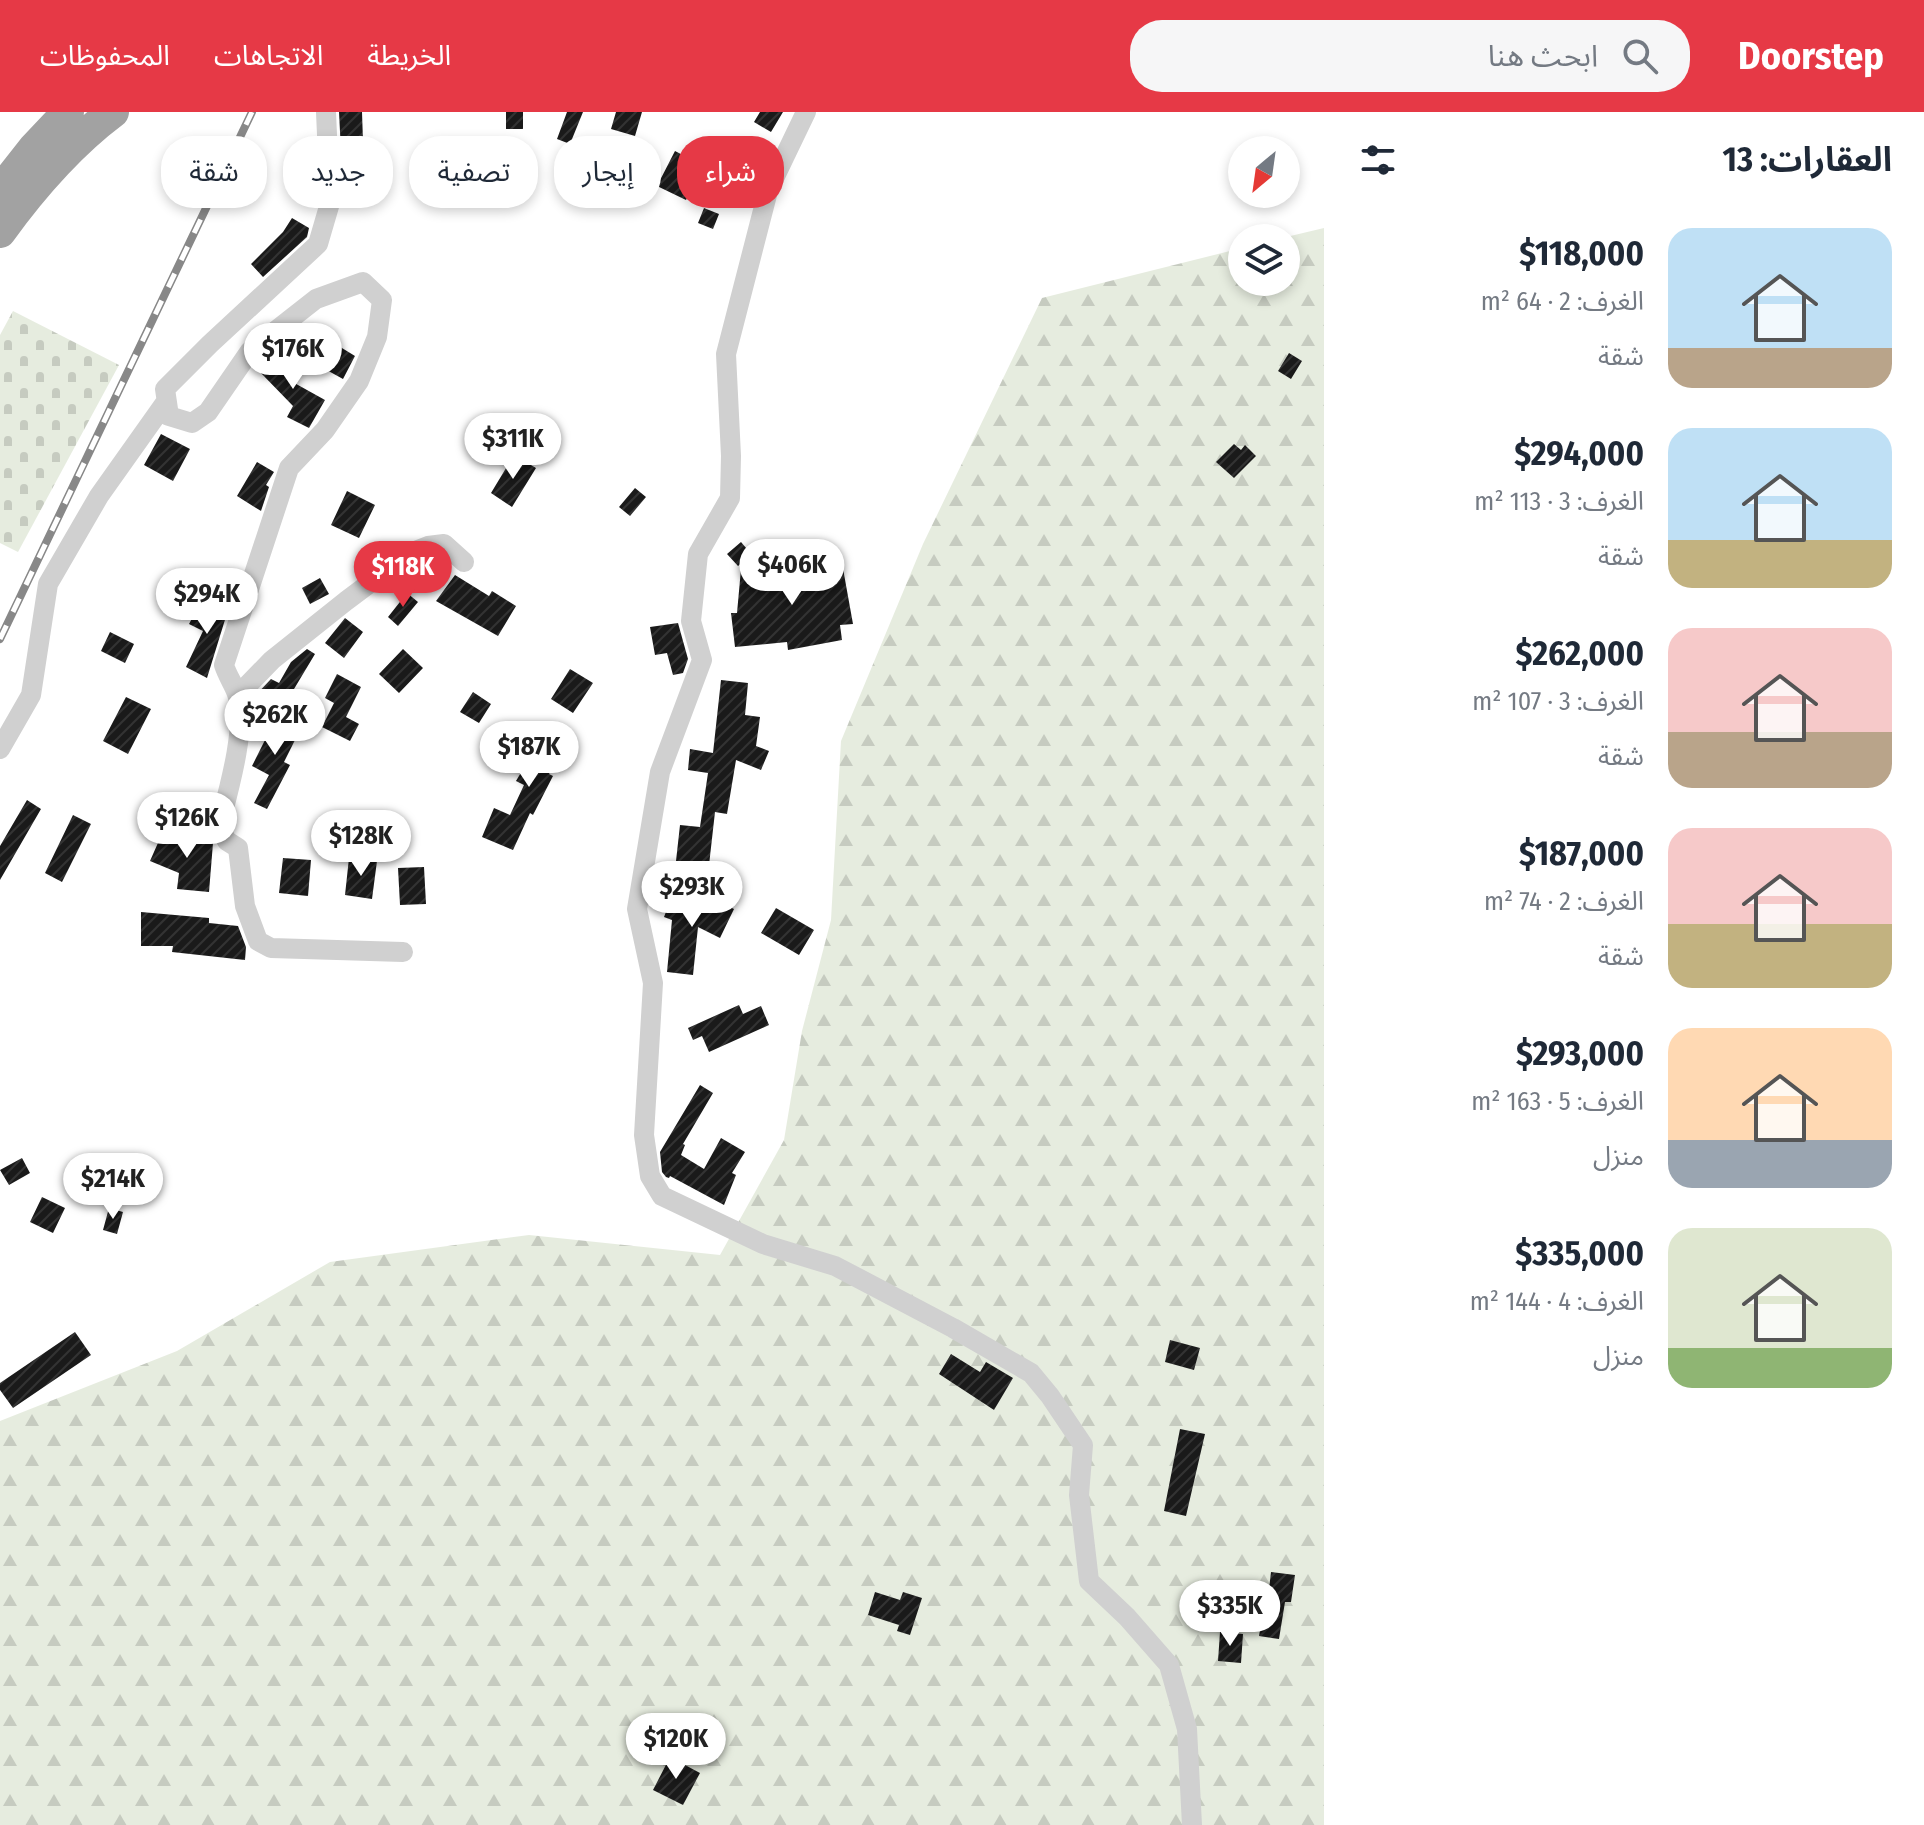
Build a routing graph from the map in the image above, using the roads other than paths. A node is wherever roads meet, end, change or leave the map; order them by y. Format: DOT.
graph roads {
  1 [pos="68,112"];
  2 [pos="113,112"];
  3 [pos="326,112"];
  4 [pos="806,112"];
  5 [pos="0,191"];
  6 [pos="0,232"];
  7 [pos="165,403"];
  8 [pos="464,562"];
  9 [pos="238,695"];
  10 [pos="0,749"];
  11 [pos="403,952"];
  12 [pos="1192,1825"];
  1 -- 5 [label="highway"];
  2 -- 6 [label="highway"];
  3 -- 7 [label="street"];
  4 -- 12 [label="street"];
  7 -- 9 [label="street"];
  7 -- 10 [label="street"];
  8 -- 9 [label="street"];
  9 -- 11 [label="street"];
}
